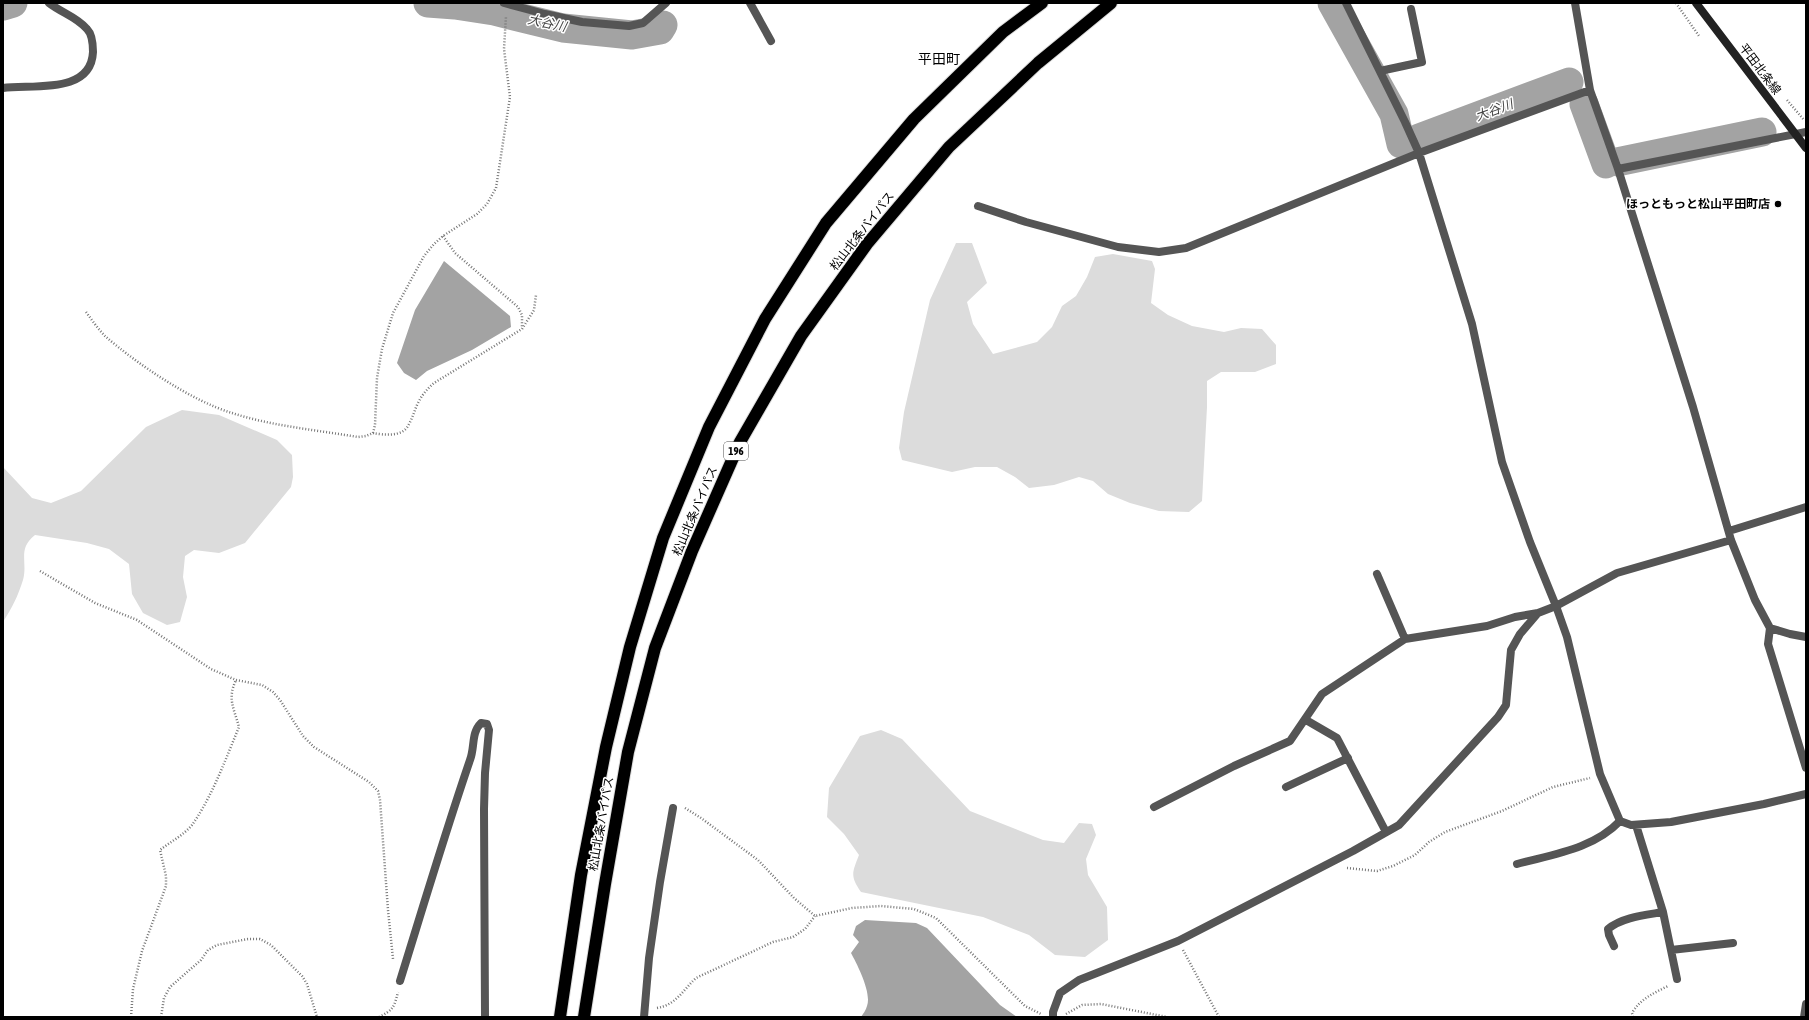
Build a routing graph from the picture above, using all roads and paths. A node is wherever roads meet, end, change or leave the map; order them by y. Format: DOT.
graph roads {
  1 [pos="49,3"];
  2 [pos="506,3"];
  3 [pos="666,3"];
  4 [pos="750,3"];
  5 [pos="1042,3"];
  6 [pos="1111,3"];
  7 [pos="1346,3"];
  8 [pos="1575,3"];
  9 [pos="1676,3"];
  10 [pos="1696,3"];
  11 [pos="1411,9"];
  12 [pos="1698,36"];
  13 [pos="771,41"];
  14 [pos="1380,71"];
  15 [pos="3,88"];
  16 [pos="1590,90"];
  17 [pos="1806,132"];
  18 [pos="1794,133"];
  19 [pos="1806,148"];
  20 [pos="1419,153"];
  21 [pos="1618,169"];
  22 [pos="978,206"];
  23 [pos="443,236"];
  24 [pos="536,294"];
  25 [pos="86,312"];
  26 [pos="522,329"];
  27 [pos="373,432"];
  28 [pos="1806,507"];
  29 [pos="1729,531"];
  30 [pos="1732,540"];
  31 [pos="40,571"];
  32 [pos="1377,574"];
  33 [pos="1556,606"];
  34 [pos="1538,613"];
  35 [pos="1770,628"];
  36 [pos="1806,637"];
  37 [pos="1405,638"];
  38 [pos="236,680"];
  39 [pos="1306,720"];
  40 [pos="1348,758"];
  41 [pos="1806,768"];
  42 [pos="1600,774"];
  43 [pos="1286,788"];
  44 [pos="1806,794"];
  45 [pos="1154,807"];
  46 [pos="673,808"];
  47 [pos="1620,821"];
  48 [pos="1636,825"];
  49 [pos="1386,832"];
  50 [pos="1331,862"];
  51 [pos="1517,864"];
  52 [pos="1663,912"];
  53 [pos="815,916"];
  54 [pos="1178,941"];
  55 [pos="1733,943"];
  56 [pos="1614,946"];
  57 [pos="1671,950"];
  58 [pos="1677,979"];
  59 [pos="400,981"];
  60 [pos="1806,1004"];
  61 [pos="645,1013"];
  62 [pos="1043,1015"];
  63 [pos="132,1017"];
  64 [pos="162,1017"];
  65 [pos="317,1017"];
  66 [pos="379,1017"];
  67 [pos="485,1017"];
  68 [pos="560,1017"];
  69 [pos="584,1017"];
  70 [pos="1053,1017"];
  71 [pos="1062,1017"];
  72 [pos="1167,1017"];
  73 [pos="1219,1017"];
  74 [pos="1633,1017"];
  75 [pos="1804,1017"];
  1 -- 15 [label="street"];
  2 -- 3 [label="street"];
  2 -- 23 [label="path"];
  4 -- 13 [label="street"];
  5 -- 68 [label="highway, 松山北条バイパス"];
  6 -- 69 [label="highway, 松山北条バイパス / 196"];
  7 -- 14 [label="street"];
  8 -- 16 [label="street"];
  9 -- 12 [label="path"];
  10 -- 18 [label="main road, 平田北条線"];
  11 -- 14 [label="street"];
  14 -- 20 [label="street"];
  16 -- 20 [label="street"];
  16 -- 21 [label="street"];
  17 -- 18 [label="street"];
  18 -- 19 [label="main road, 平田北条線"];
  18 -- 21 [label="street"];
  20 -- 22 [label="street"];
  20 -- 33 [label="street"];
  21 -- 29 [label="street"];
  23 -- 26 [label="path"];
  23 -- 27 [label="path"];
  24 -- 26 [label="path"];
  25 -- 27 [label="path"];
  26 -- 27 [label="path"];
  28 -- 29 [label="street"];
  29 -- 30 [label="street"];
  30 -- 33 [label="street"];
  30 -- 35 [label="street"];
  31 -- 38 [label="path"];
  32 -- 37 [label="street"];
  33 -- 34 [label="street"];
  33 -- 42 [label="street"];
  34 -- 37 [label="street"];
  34 -- 49 [label="street"];
  35 -- 36 [label="street"];
  35 -- 41 [label="street"];
  37 -- 39 [label="street"];
  38 -- 59 [label="path"];
  38 -- 63 [label="path"];
  39 -- 40 [label="street"];
  39 -- 45 [label="street"];
  40 -- 43 [label="street"];
  40 -- 49 [label="street"];
  42 -- 47 [label="street"];
  42 -- 50 [label="path"];
  44 -- 48 [label="street"];
  46 -- 53 [label="path"];
  46 -- 61 [label="street"];
  47 -- 48 [label="street"];
  47 -- 51 [label="street"];
  48 -- 52 [label="street"];
  49 -- 50 [label="street"];
  50 -- 54 [label="street"];
  52 -- 56 [label="street"];
  52 -- 57 [label="street"];
  53 -- 61 [label="path"];
  53 -- 62 [label="path"];
  54 -- 70 [label="street"];
  54 -- 73 [label="path"];
  55 -- 57 [label="street"];
  57 -- 58 [label="street"];
  58 -- 74 [label="path"];
  59 -- 66 [label="path"];
  59 -- 67 [label="street"];
  60 -- 75 [label="street"];
  64 -- 65 [label="path"];
  71 -- 72 [label="path"];
}
